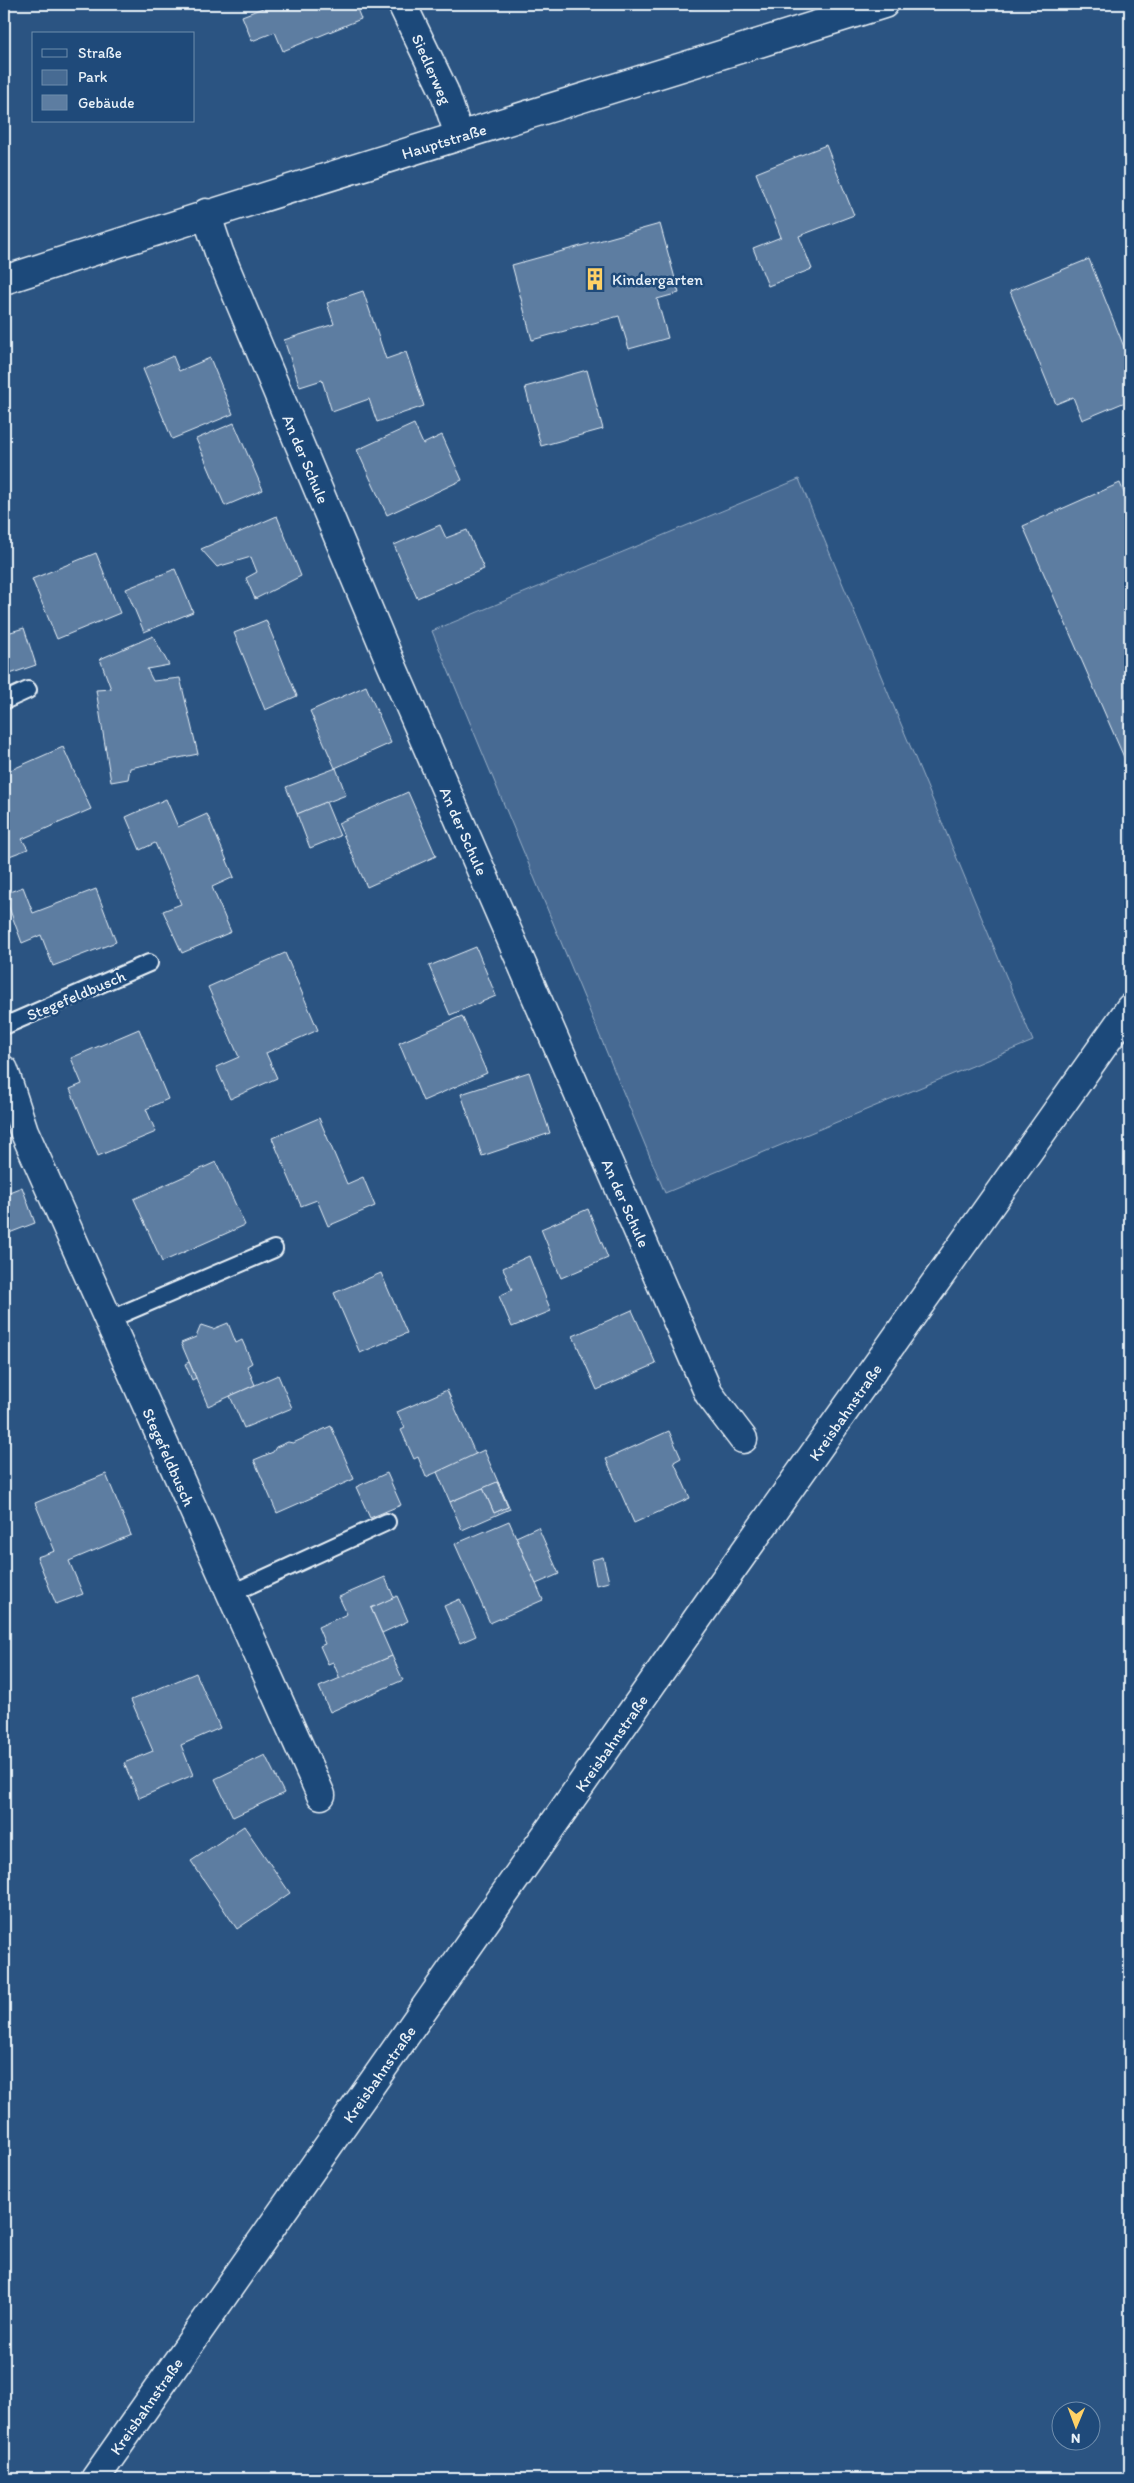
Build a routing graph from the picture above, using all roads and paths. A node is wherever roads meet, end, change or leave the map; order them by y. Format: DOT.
graph roads {
  1 [pos="402,4"];
  2 [pos="884,4"];
  3 [pos="459,135"];
  4 [pos="206,213"];
  5 [pos="4,280"];
  6 [pos="28,690"];
  7 [pos="4,701"];
  8 [pos="149,964"];
  9 [pos="1130,1008"];
  10 [pos="4,1026"];
  11 [pos="4,1070"];
  12 [pos="274,1249"];
  13 [pos="108,1320"];
  14 [pos="743,1439"];
  15 [pos="387,1522"];
  16 [pos="230,1594"];
  17 [pos="321,1795"];
  18 [pos="95,2479"];
  1 -- 3 [label="street, Siedlerweg"];
  2 -- 3 [label="street, Hauptstraße"];
  3 -- 4 [label="street, Hauptstraße"];
  4 -- 5 [label="street, Hauptstraße"];
  4 -- 14 [label="street, An der Schule"];
  6 -- 7 [label="lane"];
  8 -- 10 [label="lane, Stegefeldbusch"];
  9 -- 18 [label="street, Kreisbahnstraße"];
  11 -- 13 [label="street, Stegefeldbusch"];
  12 -- 13 [label="lane"];
  13 -- 16 [label="street, Stegefeldbusch"];
  15 -- 16 [label="lane"];
  16 -- 17 [label="street, Stegefeldbusch"];
}
